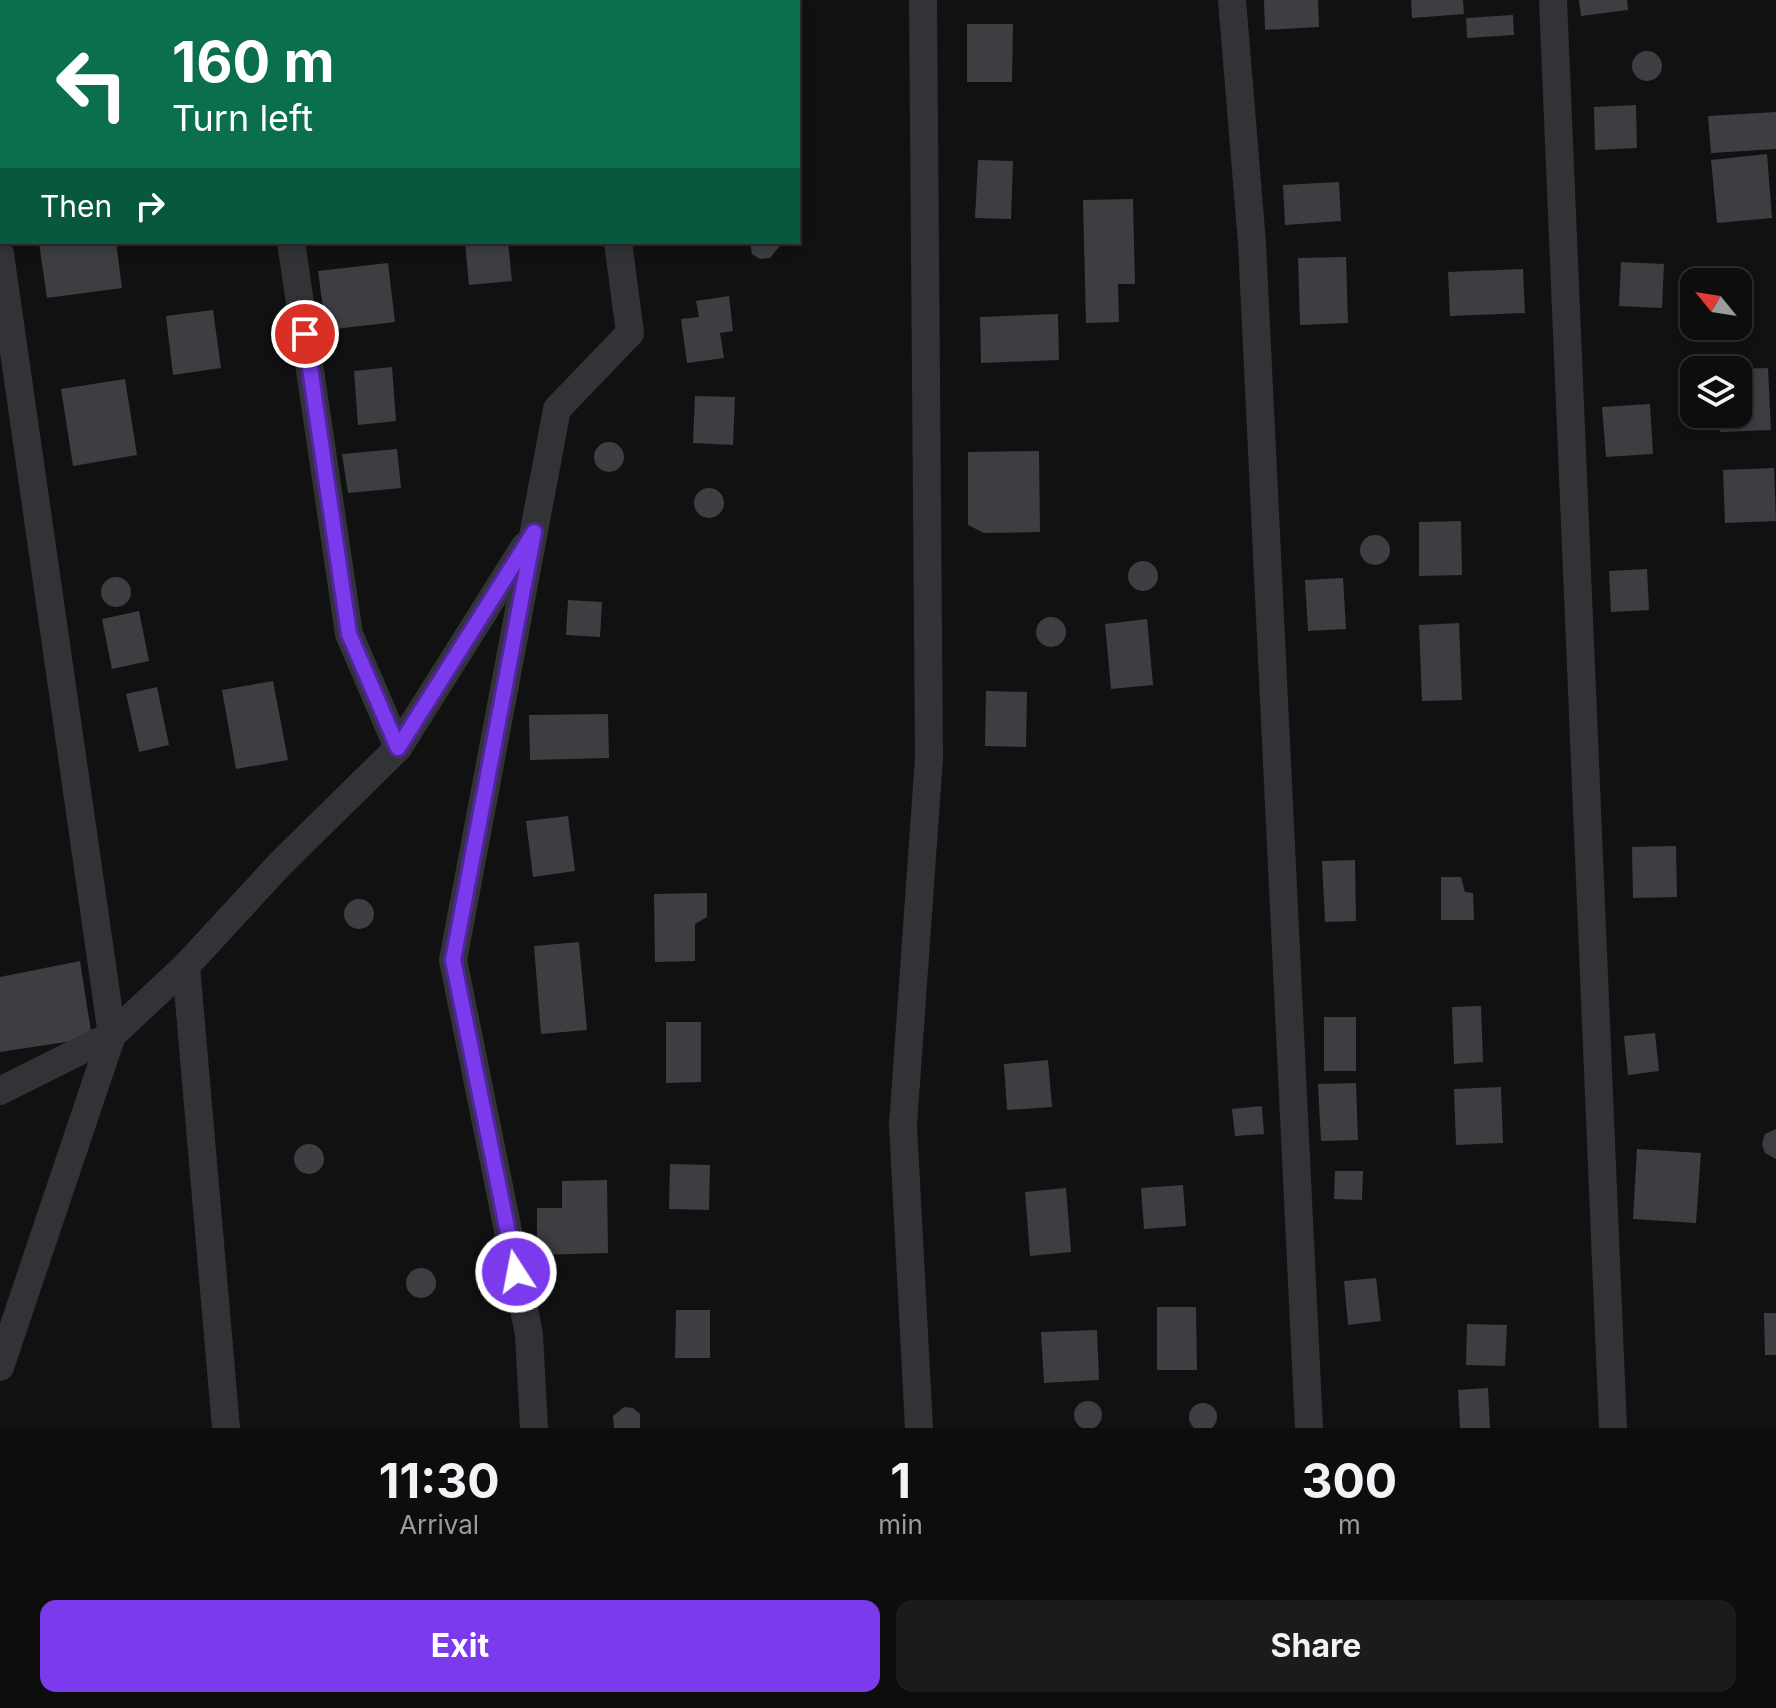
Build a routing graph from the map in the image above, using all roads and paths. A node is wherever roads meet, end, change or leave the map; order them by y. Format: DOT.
graph roads {
  1 [pos="923,0"];
  2 [pos="1232,0"];
  3 [pos="1553,0"];
  4 [pos="291,244"];
  5 [pos="618,244"];
  6 [pos="0,254"];
  7 [pos="534,532"];
  8 [pos="398,748"];
  9 [pos="186,966"];
  10 [pos="112,1035"];
  11 [pos="0,1091"];
  12 [pos="0,1367"];
  13 [pos="226,1428"];
  14 [pos="534,1428"];
  15 [pos="919,1428"];
  16 [pos="1309,1428"];
  17 [pos="1613,1428"];
  1 -- 15 [label="street"];
  2 -- 16 [label="street"];
  3 -- 17 [label="street"];
  4 -- 8 [label="street"];
  5 -- 7 [label="street"];
  6 -- 10 [label="street"];
  7 -- 8 [label="street"];
  7 -- 14 [label="street"];
  8 -- 9 [label="street"];
  9 -- 10 [label="street"];
  9 -- 13 [label="street"];
  10 -- 11 [label="street"];
  10 -- 12 [label="street"];
}
